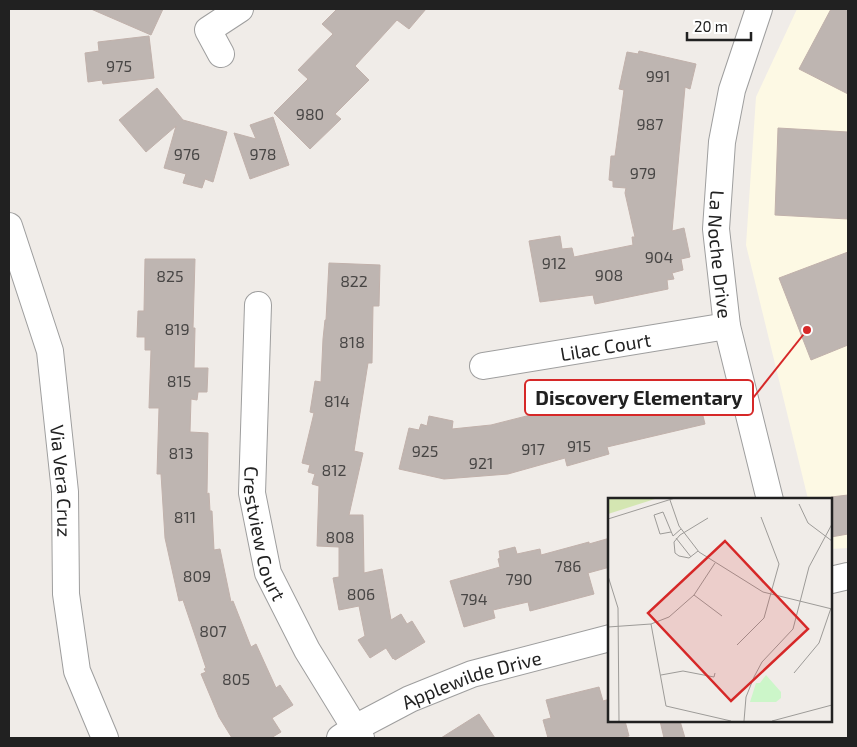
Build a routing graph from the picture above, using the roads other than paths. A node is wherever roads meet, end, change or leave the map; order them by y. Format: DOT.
graph roads {
  1 [pos="240,9"];
  2 [pos="759,9"];
  3 [pos="221,54"];
  4 [pos="9,226"];
  5 [pos="258,305"];
  6 [pos="726,326"];
  7 [pos="483,366"];
  8 [pos="769,498"];
  9 [pos="848,576"];
  10 [pos="832,580"];
  11 [pos="608,639"];
  12 [pos="352,735"];
  13 [pos="105,738"];
  1 -- 3 [label="street"];
  2 -- 6 [label="street, La Noche Drive"];
  4 -- 13 [label="street, Via Vera Cruz"];
  5 -- 12 [label="street, Crestview Court"];
  6 -- 7 [label="street, Lilac Court"];
  6 -- 8 [label="street, La Noche Drive"];
  9 -- 10 [label="street"];
  11 -- 12 [label="street, Applewilde Drive"];
}
